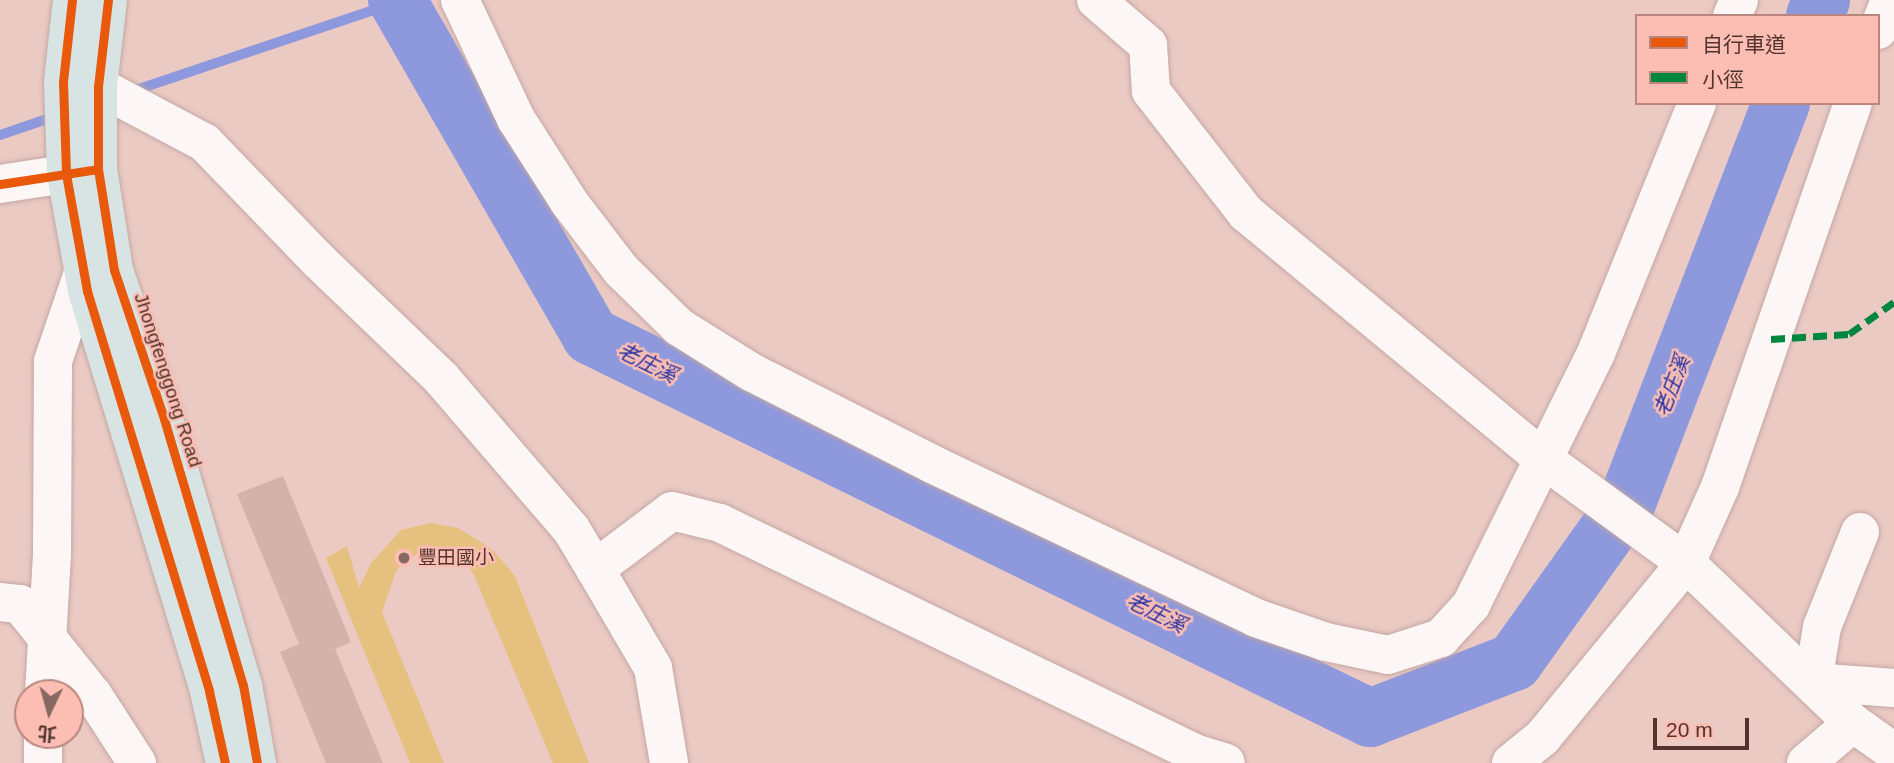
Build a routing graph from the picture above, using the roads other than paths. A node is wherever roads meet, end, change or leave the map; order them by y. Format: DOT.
graph roads {
  1 [pos="72,0"];
  2 [pos="108,0"];
  3 [pos="460,0"];
  4 [pos="1096,0"];
  5 [pos="1890,0"];
  6 [pos="1880,25"];
  7 [pos="80,84"];
  8 [pos="1696,105"];
  9 [pos="1852,105"];
  10 [pos="82,171"];
  11 [pos="0,184"];
  12 [pos="83,273"];
  13 [pos="147,426"];
  14 [pos="1548,462"];
  15 [pos="1860,532"];
  16 [pos="1678,558"];
  17 [pos="595,569"];
  18 [pos="0,602"];
  19 [pos="47,641"];
  20 [pos="45,679"];
  21 [pos="1813,682"];
  22 [pos="1894,688"];
  23 [pos="1853,723"];
  24 [pos="1894,752"];
  25 [pos="137,763"];
  26 [pos="225,763"];
  27 [pos="257,763"];
  28 [pos="669,763"];
  29 [pos="1226,763"];
  30 [pos="1511,763"];
  31 [pos="1806,763"];
  1 -- 7 [label="main road, Jhongfenggong Road"];
  2 -- 7 [label="main road, Jhongfenggong Road"];
  3 -- 14 [label="street"];
  4 -- 14 [label="street"];
  5 -- 6 [label="street"];
  7 -- 10 [label="main road, Jhongfenggong Road"];
  7 -- 17 [label="street"];
  8 -- 14 [label="street"];
  9 -- 16 [label="street"];
  10 -- 11 [label="street"];
  10 -- 12 [label="main road, Jhongfenggong Road"];
  10 -- 13 [label="main road, Jhongfenggong Road"];
  12 -- 13 [label="main road, Jhongfenggong Road"];
  12 -- 19 [label="street"];
  13 -- 26 [label="main road, Jhongfenggong Road"];
  13 -- 27 [label="main road, Jhongfenggong Road"];
  14 -- 16 [label="street"];
  15 -- 21 [label="street"];
  16 -- 21 [label="street"];
  16 -- 30 [label="street"];
  17 -- 28 [label="street"];
  17 -- 29 [label="street"];
  18 -- 19 [label="street"];
  19 -- 20 [label="street"];
  19 -- 25 [label="street"];
  21 -- 22 [label="street"];
  21 -- 23 [label="street"];
  23 -- 24 [label="street"];
  23 -- 31 [label="street"];
}
